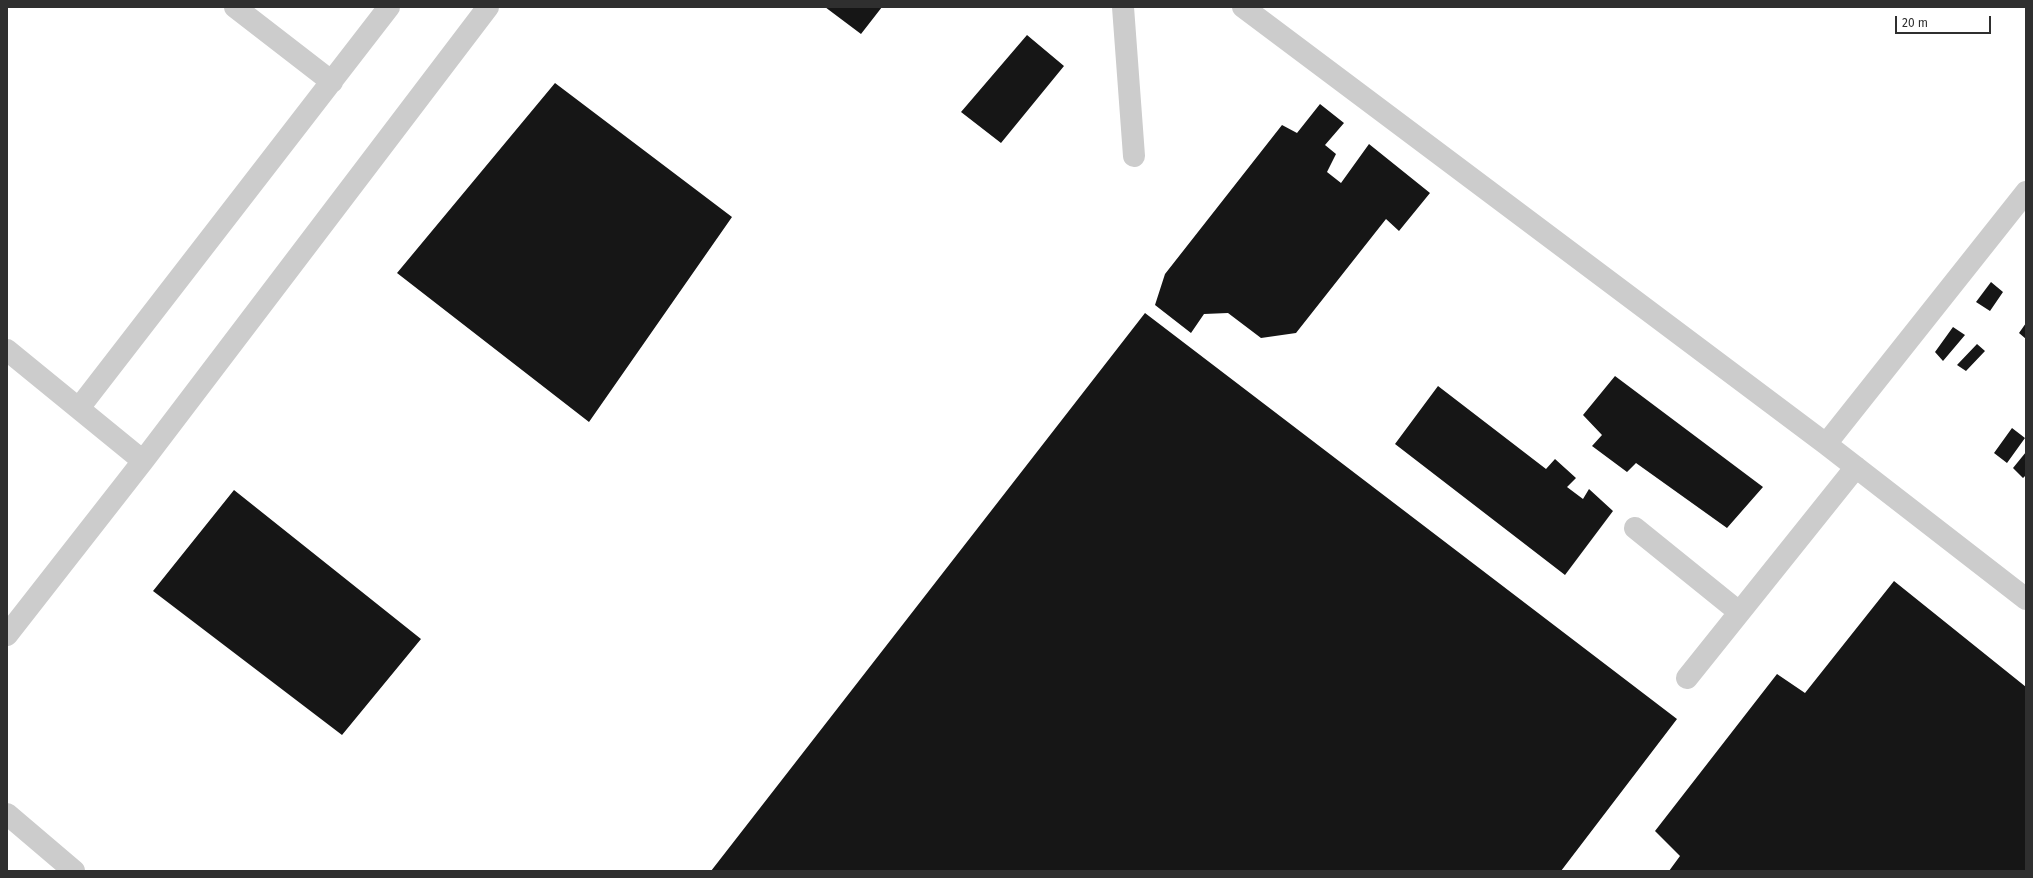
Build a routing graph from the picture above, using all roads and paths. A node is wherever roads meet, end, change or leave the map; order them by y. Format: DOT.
graph roads {
  1 [pos="235,7"];
  2 [pos="388,7"];
  3 [pos="488,7"];
  4 [pos="1123,7"];
  5 [pos="1243,7"];
  6 [pos="332,82"];
  7 [pos="1134,156"];
  8 [pos="2026,192"];
  9 [pos="7,350"];
  10 [pos="79,408"];
  11 [pos="1826,444"];
  12 [pos="143,461"];
  13 [pos="1856,467"];
  14 [pos="1635,528"];
  15 [pos="2026,599"];
  16 [pos="1739,612"];
  17 [pos="7,634"];
  18 [pos="1687,678"];
  19 [pos="7,814"];
  20 [pos="74,871"];
  1 -- 6 [label="lane"];
  2 -- 6 [label="lane"];
  3 -- 12 [label="lane"];
  4 -- 7 [label="lane"];
  5 -- 11 [label="lane"];
  6 -- 10 [label="lane"];
  8 -- 11 [label="lane"];
  9 -- 10 [label="lane"];
  10 -- 12 [label="lane"];
  11 -- 13 [label="lane"];
  12 -- 17 [label="lane"];
  13 -- 15 [label="lane"];
  13 -- 16 [label="lane"];
  14 -- 16 [label="lane"];
  16 -- 18 [label="lane"];
  19 -- 20 [label="lane"];
}
